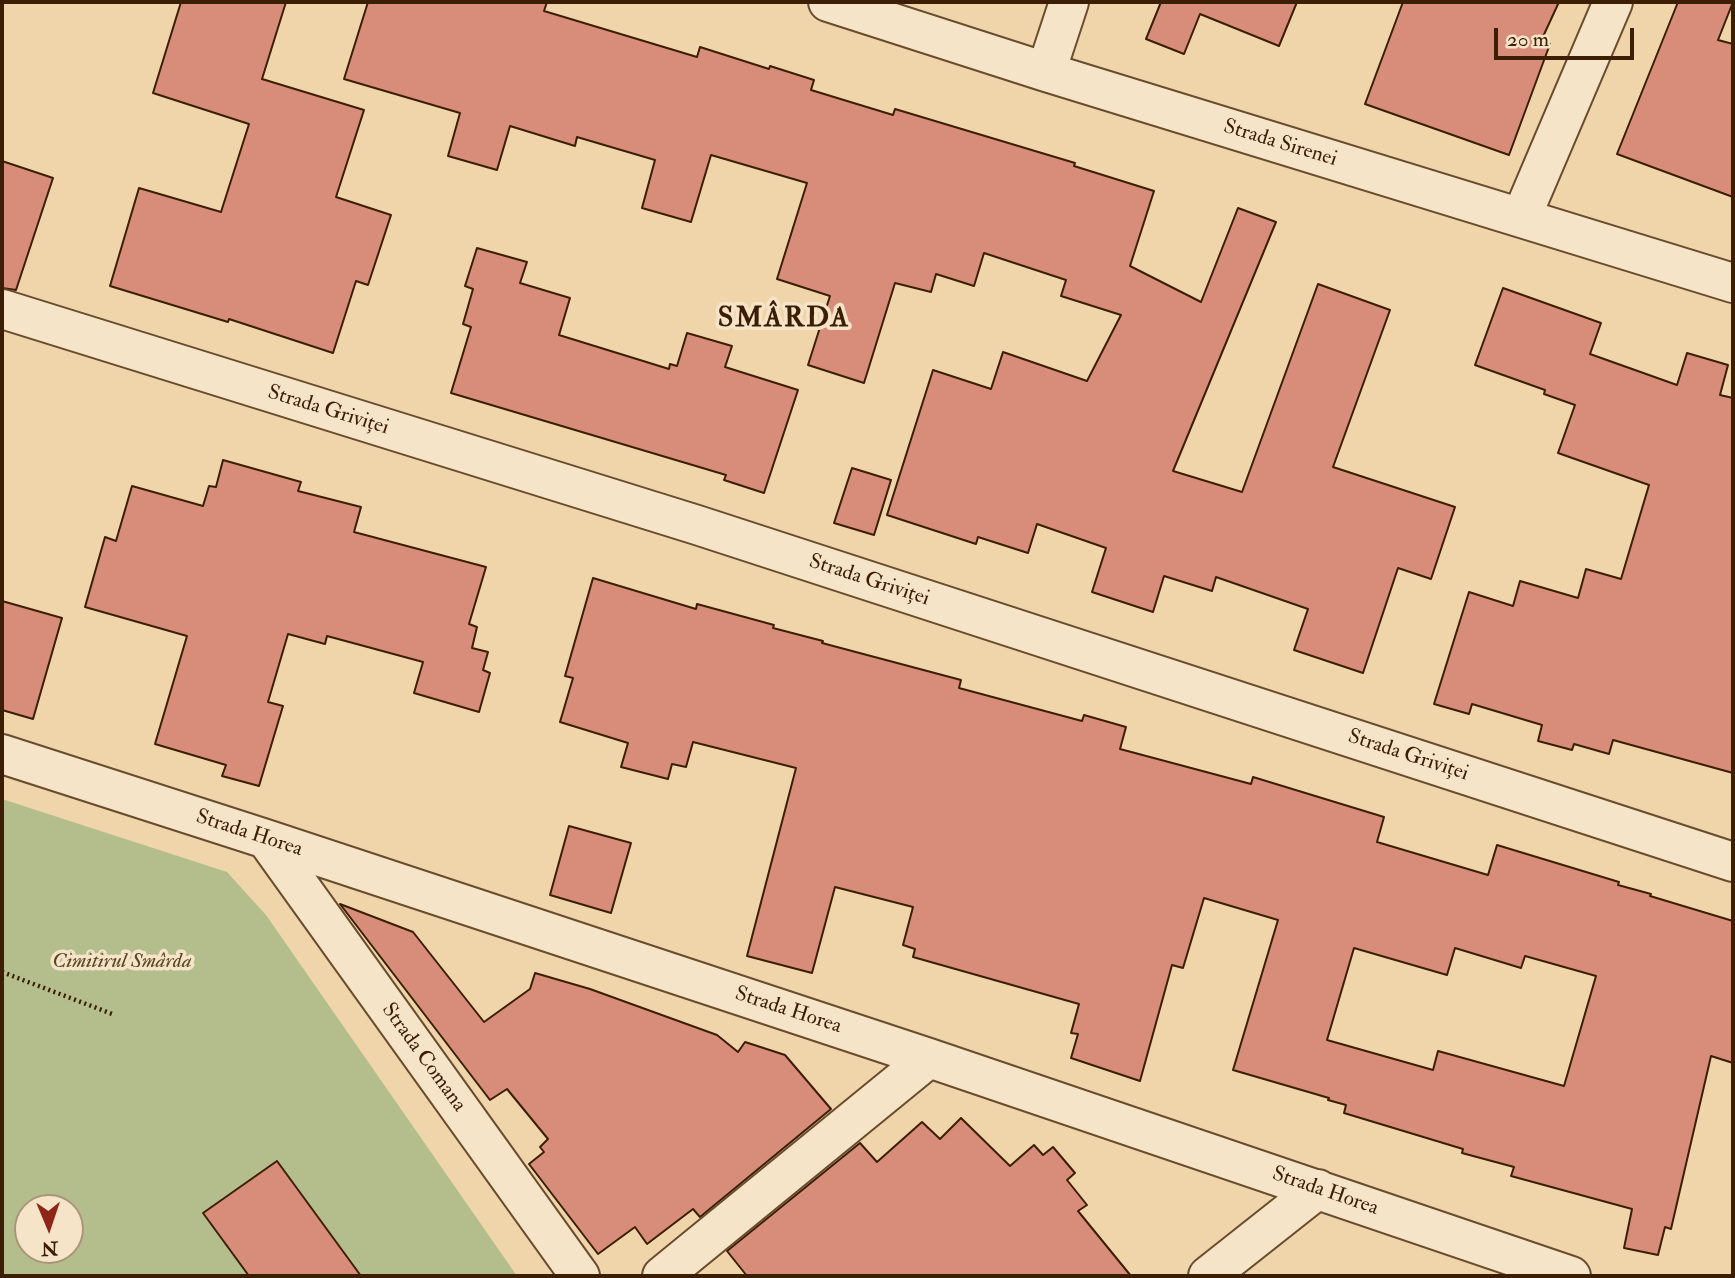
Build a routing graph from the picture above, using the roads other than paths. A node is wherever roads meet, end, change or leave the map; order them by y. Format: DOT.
graph roads {
  1 [pos="828,2"];
  2 [pos="1069,2"];
  3 [pos="1613,2"];
  4 [pos="1046,72"];
  5 [pos="1521,218"];
  6 [pos="1733,282"];
  7 [pos="2,309"];
  8 [pos="2,754"];
  9 [pos="266,839"];
  10 [pos="1733,862"];
  11 [pos="929,1058"];
  12 [pos="1318,1189"];
  13 [pos="580,1276"];
  14 [pos="662,1276"];
  15 [pos="1208,1276"];
  16 [pos="1571,1276"];
  1 -- 4 [label="street, Strada Sirenei"];
  2 -- 4 [label="street"];
  3 -- 5 [label="street"];
  4 -- 5 [label="street, Strada Sirenei"];
  5 -- 6 [label="street, Strada Sirenei"];
  7 -- 10 [label="street, Strada Griviței"];
  8 -- 9 [label="street, Strada Horea"];
  9 -- 11 [label="street, Strada Horea"];
  9 -- 13 [label="street, Strada Comana"];
  11 -- 12 [label="street, Strada Horea"];
  11 -- 14 [label="street"];
  12 -- 15 [label="street"];
  12 -- 16 [label="street, Strada Horea"];
}
